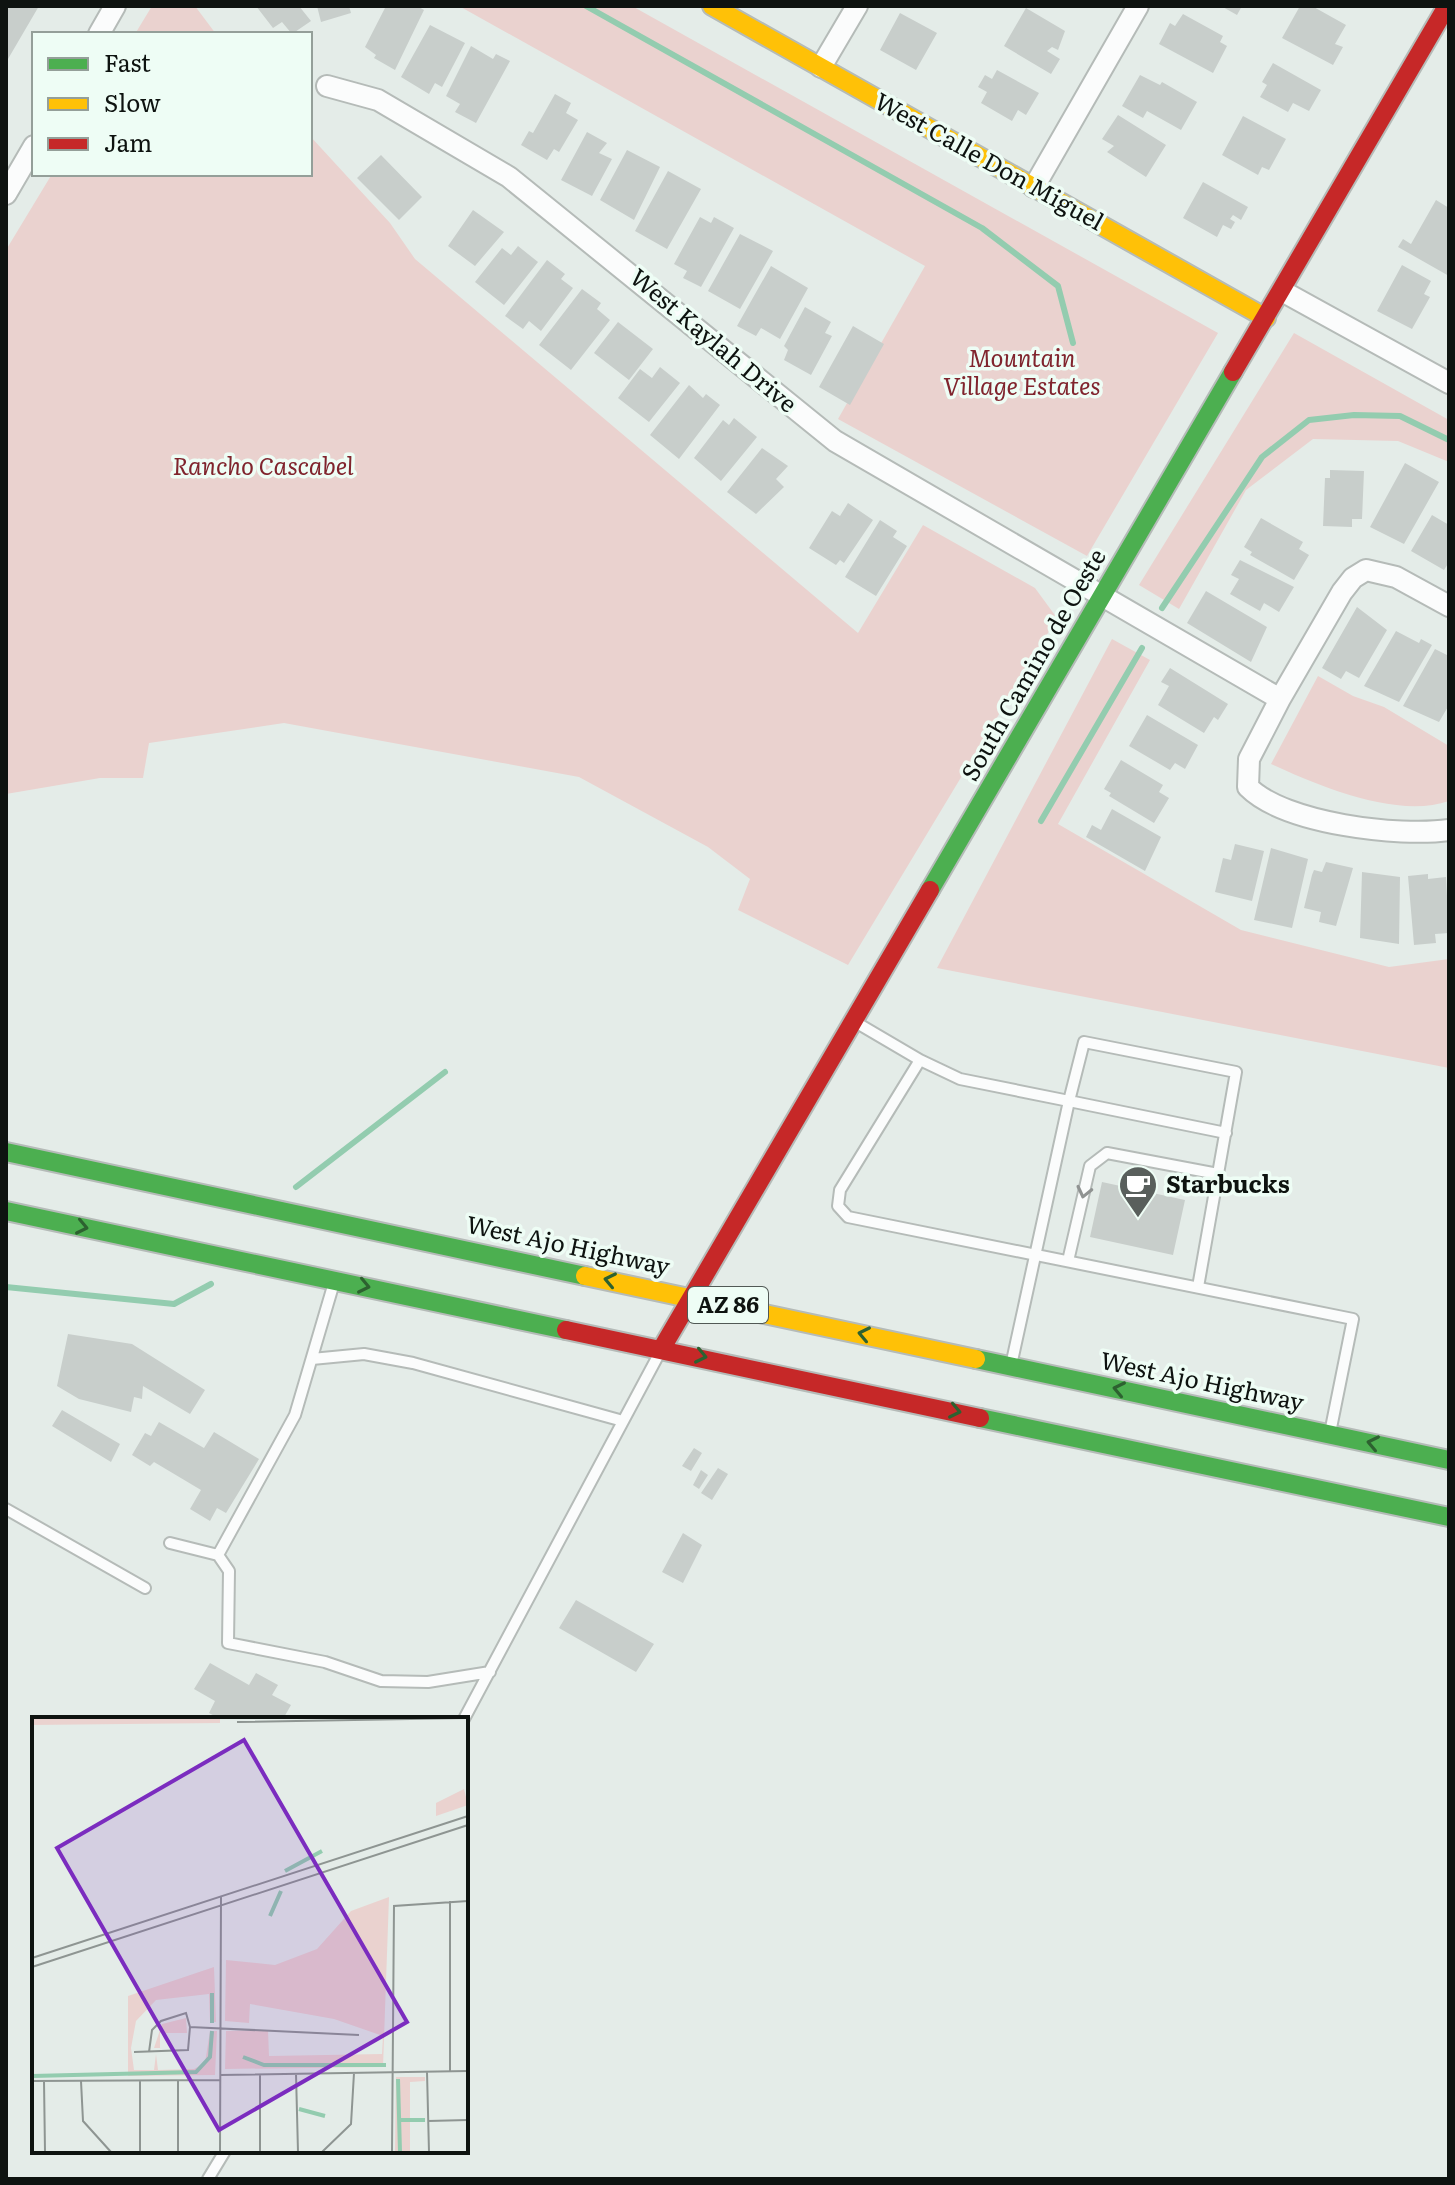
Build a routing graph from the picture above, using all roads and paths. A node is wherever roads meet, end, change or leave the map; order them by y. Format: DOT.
graph roads {
  1 [pos="115,6"];
  2 [pos="712,6"];
  3 [pos="857,6"];
  4 [pos="1138,6"];
  5 [pos="1447,6"];
  6 [pos="100,32"];
  7 [pos="821,67"];
  8 [pos="327,86"];
  9 [pos="32,149"];
  10 [pos="1034,187"];
  11 [pos="6,194"];
  12 [pos="1282,291"];
  13 [pos="1266,318"];
  14 [pos="1449,383"];
  15 [pos="1101,597"];
  16 [pos="1449,606"];
  17 [pos="1280,699"];
  18 [pos="1449,830"];
  19 [pos="853,1021"];
  20 [pos="920,1060"];
  21 [pos="1069,1101"];
  22 [pos="1226,1133"];
  23 [pos="6,1152"];
  24 [pos="1218,1174"];
  25 [pos="6,1211"];
  26 [pos="1037,1254"];
  27 [pos="1068,1261"];
  28 [pos="334,1280"];
  29 [pos="1198,1287"];
  30 [pos="690,1296"];
  31 [pos="662,1348"];
  32 [pos="312,1359"];
  33 [pos="1011,1365"];
  34 [pos="623,1421"];
  35 [pos="1330,1434"];
  36 [pos="1449,1460"];
  37 [pos="6,1509"];
  38 [pos="1449,1517"];
  39 [pos="170,1543"];
  40 [pos="218,1555"];
  41 [pos="145,1588"];
  42 [pos="490,1672"];
  43 [pos="465,1717"];
  44 [pos="224,2153"];
  45 [pos="208,2179"];
  1 -- 6 [label="street"];
  2 -- 7 [label="main road, West Calle Don Miguel"];
  3 -- 7 [label="street"];
  4 -- 10 [label="street"];
  5 -- 12 [label="main road, South Camino de Oeste"];
  7 -- 10 [label="main road, West Calle Don Miguel"];
  8 -- 15 [label="street, West Kaylah Drive"];
  9 -- 11 [label="street"];
  10 -- 13 [label="main road, West Calle Don Miguel"];
  12 -- 13 [label="main road, South Camino de Oeste"];
  12 -- 14 [label="street"];
  13 -- 15 [label="main road, South Camino de Oeste"];
  15 -- 17 [label="street, West Kaylah Drive"];
  15 -- 19 [label="main road, South Camino de Oeste"];
  16 -- 17 [label="street"];
  17 -- 18 [label="street"];
  19 -- 20 [label="lane"];
  19 -- 30 [label="main road, South Camino de Oeste"];
  20 -- 21 [label="lane"];
  20 -- 26 [label="lane"];
  21 -- 22 [label="lane"];
  21 -- 22 [label="lane"];
  21 -- 26 [label="lane"];
  22 -- 24 [label="lane"];
  30 -- 23 [label="main road, West Ajo Highway / AZ 86, one-way"];
  24 -- 27 [label="lane, one-way"];
  24 -- 29 [label="lane"];
  25 -- 28 [label="main road, AZ 86, one-way"];
  26 -- 27 [label="lane"];
  26 -- 33 [label="lane"];
  27 -- 29 [label="lane"];
  28 -- 31 [label="main road, AZ 86, one-way"];
  28 -- 32 [label="lane"];
  29 -- 35 [label="lane"];
  30 -- 31 [label="main road, South Camino de Oeste"];
  33 -- 30 [label="main road, West Ajo Highway / AZ 86, one-way"];
  31 -- 34 [label="lane"];
  31 -- 38 [label="main road, AZ 86, one-way"];
  32 -- 34 [label="lane"];
  32 -- 40 [label="lane"];
  35 -- 33 [label="main road, West Ajo Highway / AZ 86, one-way"];
  34 -- 42 [label="lane"];
  36 -- 35 [label="main road, West Ajo Highway / AZ 86, one-way"];
  37 -- 41 [label="lane"];
  39 -- 40 [label="lane"];
  40 -- 42 [label="lane"];
  42 -- 43 [label="lane"];
  44 -- 45 [label="lane"];
}
